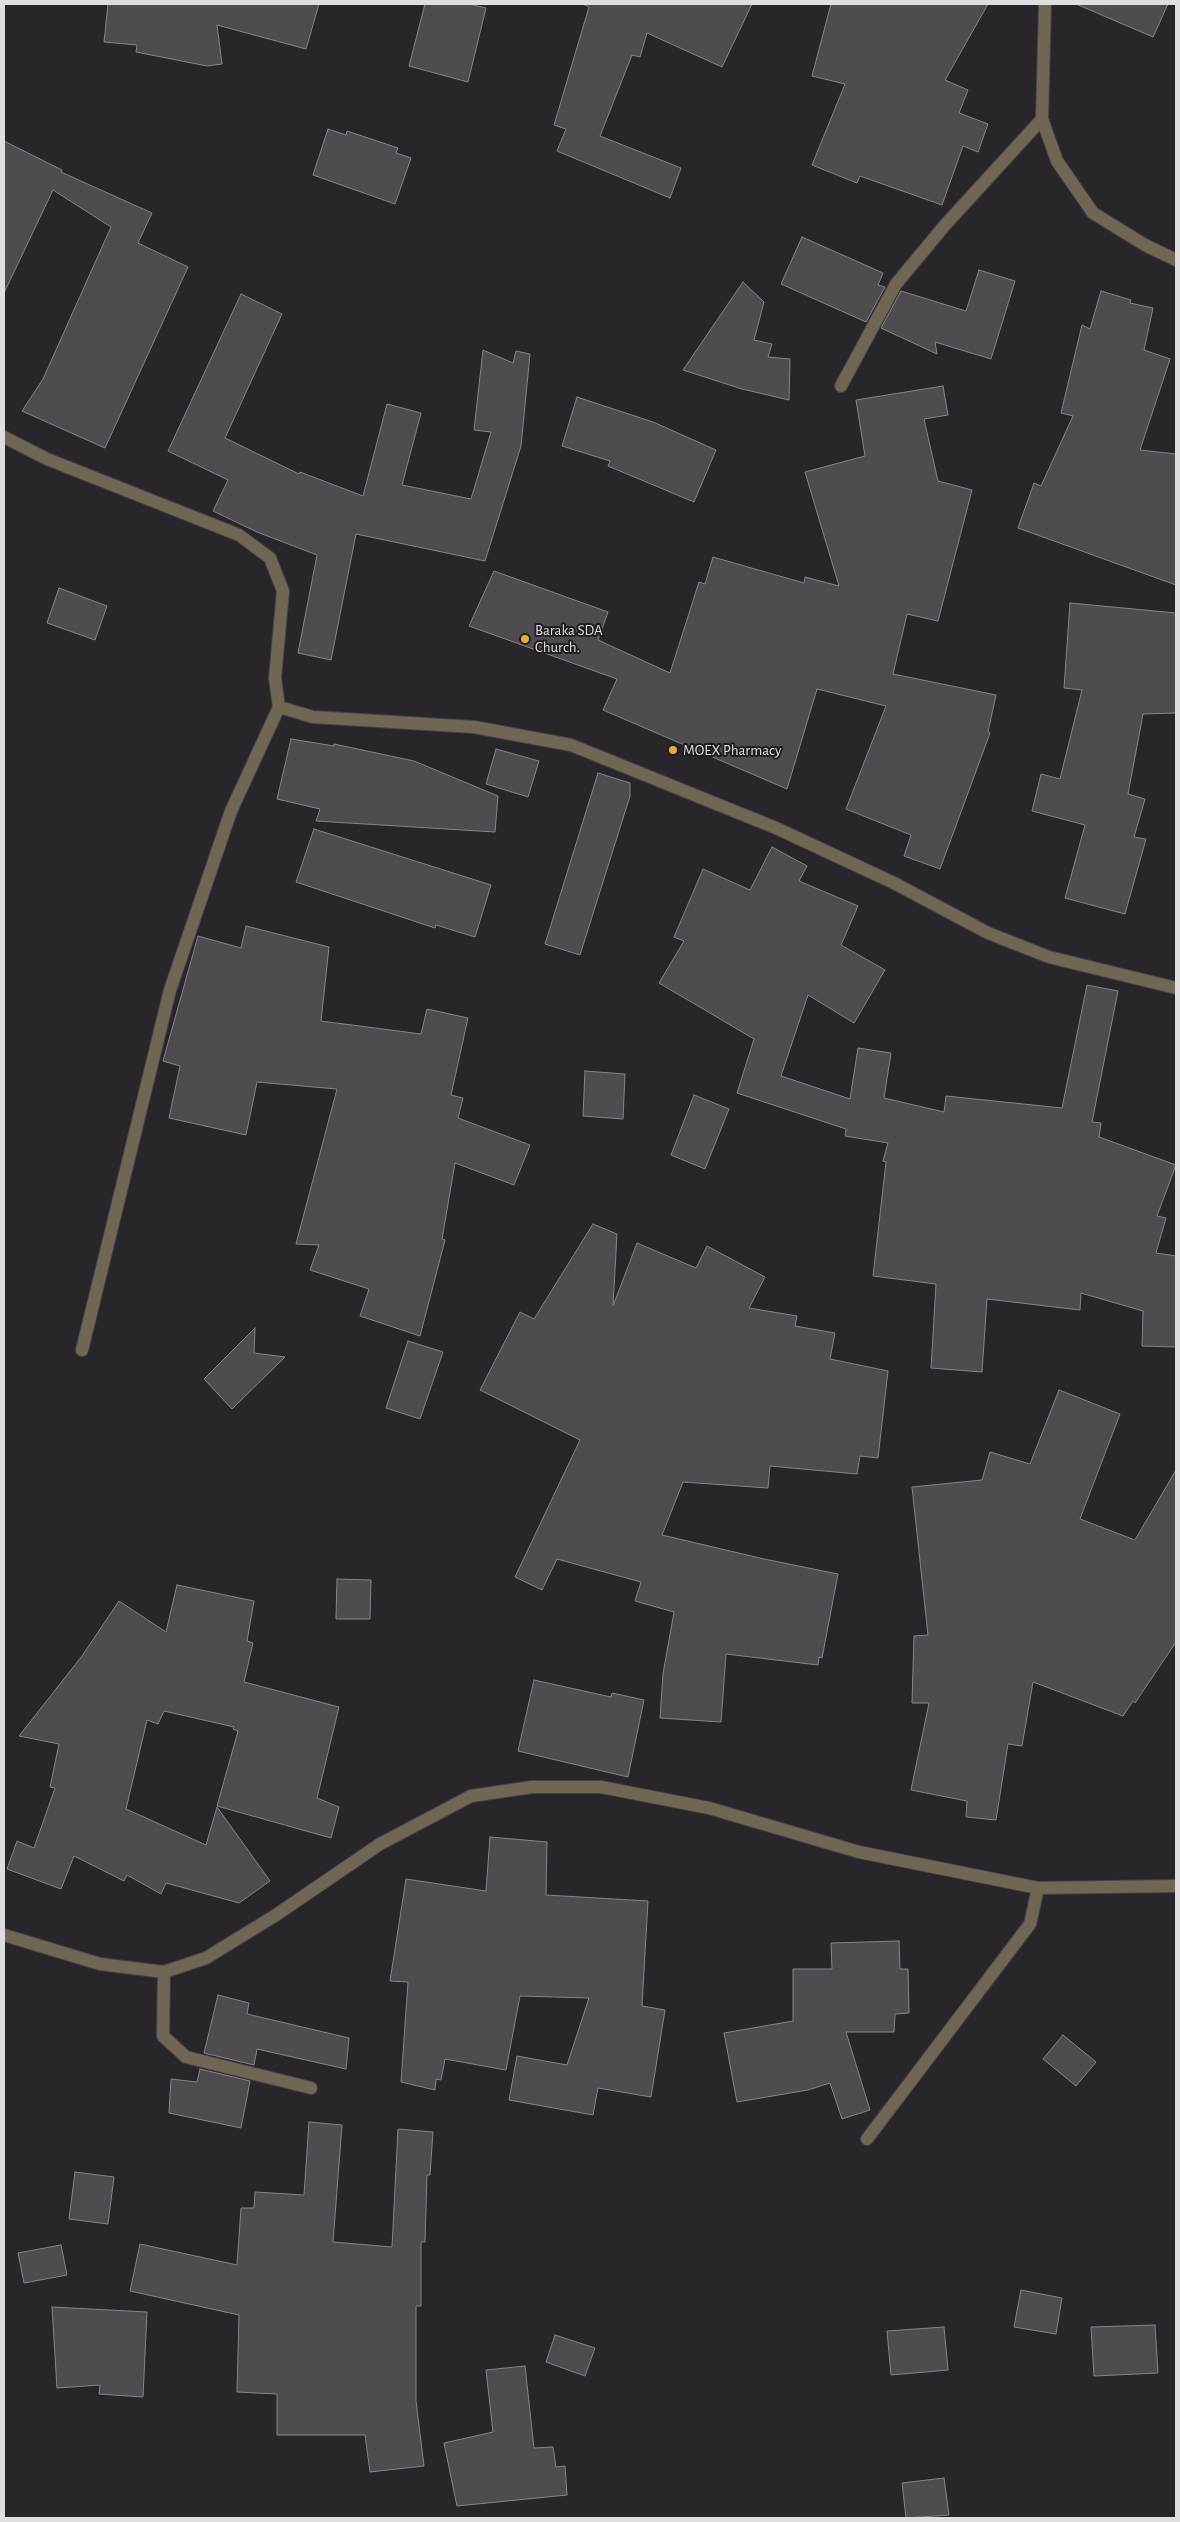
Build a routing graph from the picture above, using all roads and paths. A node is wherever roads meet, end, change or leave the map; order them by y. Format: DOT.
graph roads {
  1 [pos="1045,4"];
  2 [pos="1042,119"];
  3 [pos="1176,260"];
  4 [pos="841,386"];
  5 [pos="4,437"];
  6 [pos="278,707"];
  7 [pos="1176,988"];
  8 [pos="82,1350"];
  9 [pos="1176,1886"];
  10 [pos="1038,1888"];
  11 [pos="4,1935"];
  12 [pos="164,1972"];
  13 [pos="311,2088"];
  14 [pos="867,2139"];
  1 -- 2 [label="street"];
  2 -- 3 [label="street"];
  2 -- 4 [label="street"];
  5 -- 6 [label="street"];
  6 -- 7 [label="street"];
  6 -- 8 [label="street"];
  9 -- 10 [label="street"];
  10 -- 12 [label="street"];
  10 -- 14 [label="street"];
  11 -- 12 [label="street"];
  12 -- 13 [label="street"];
}
